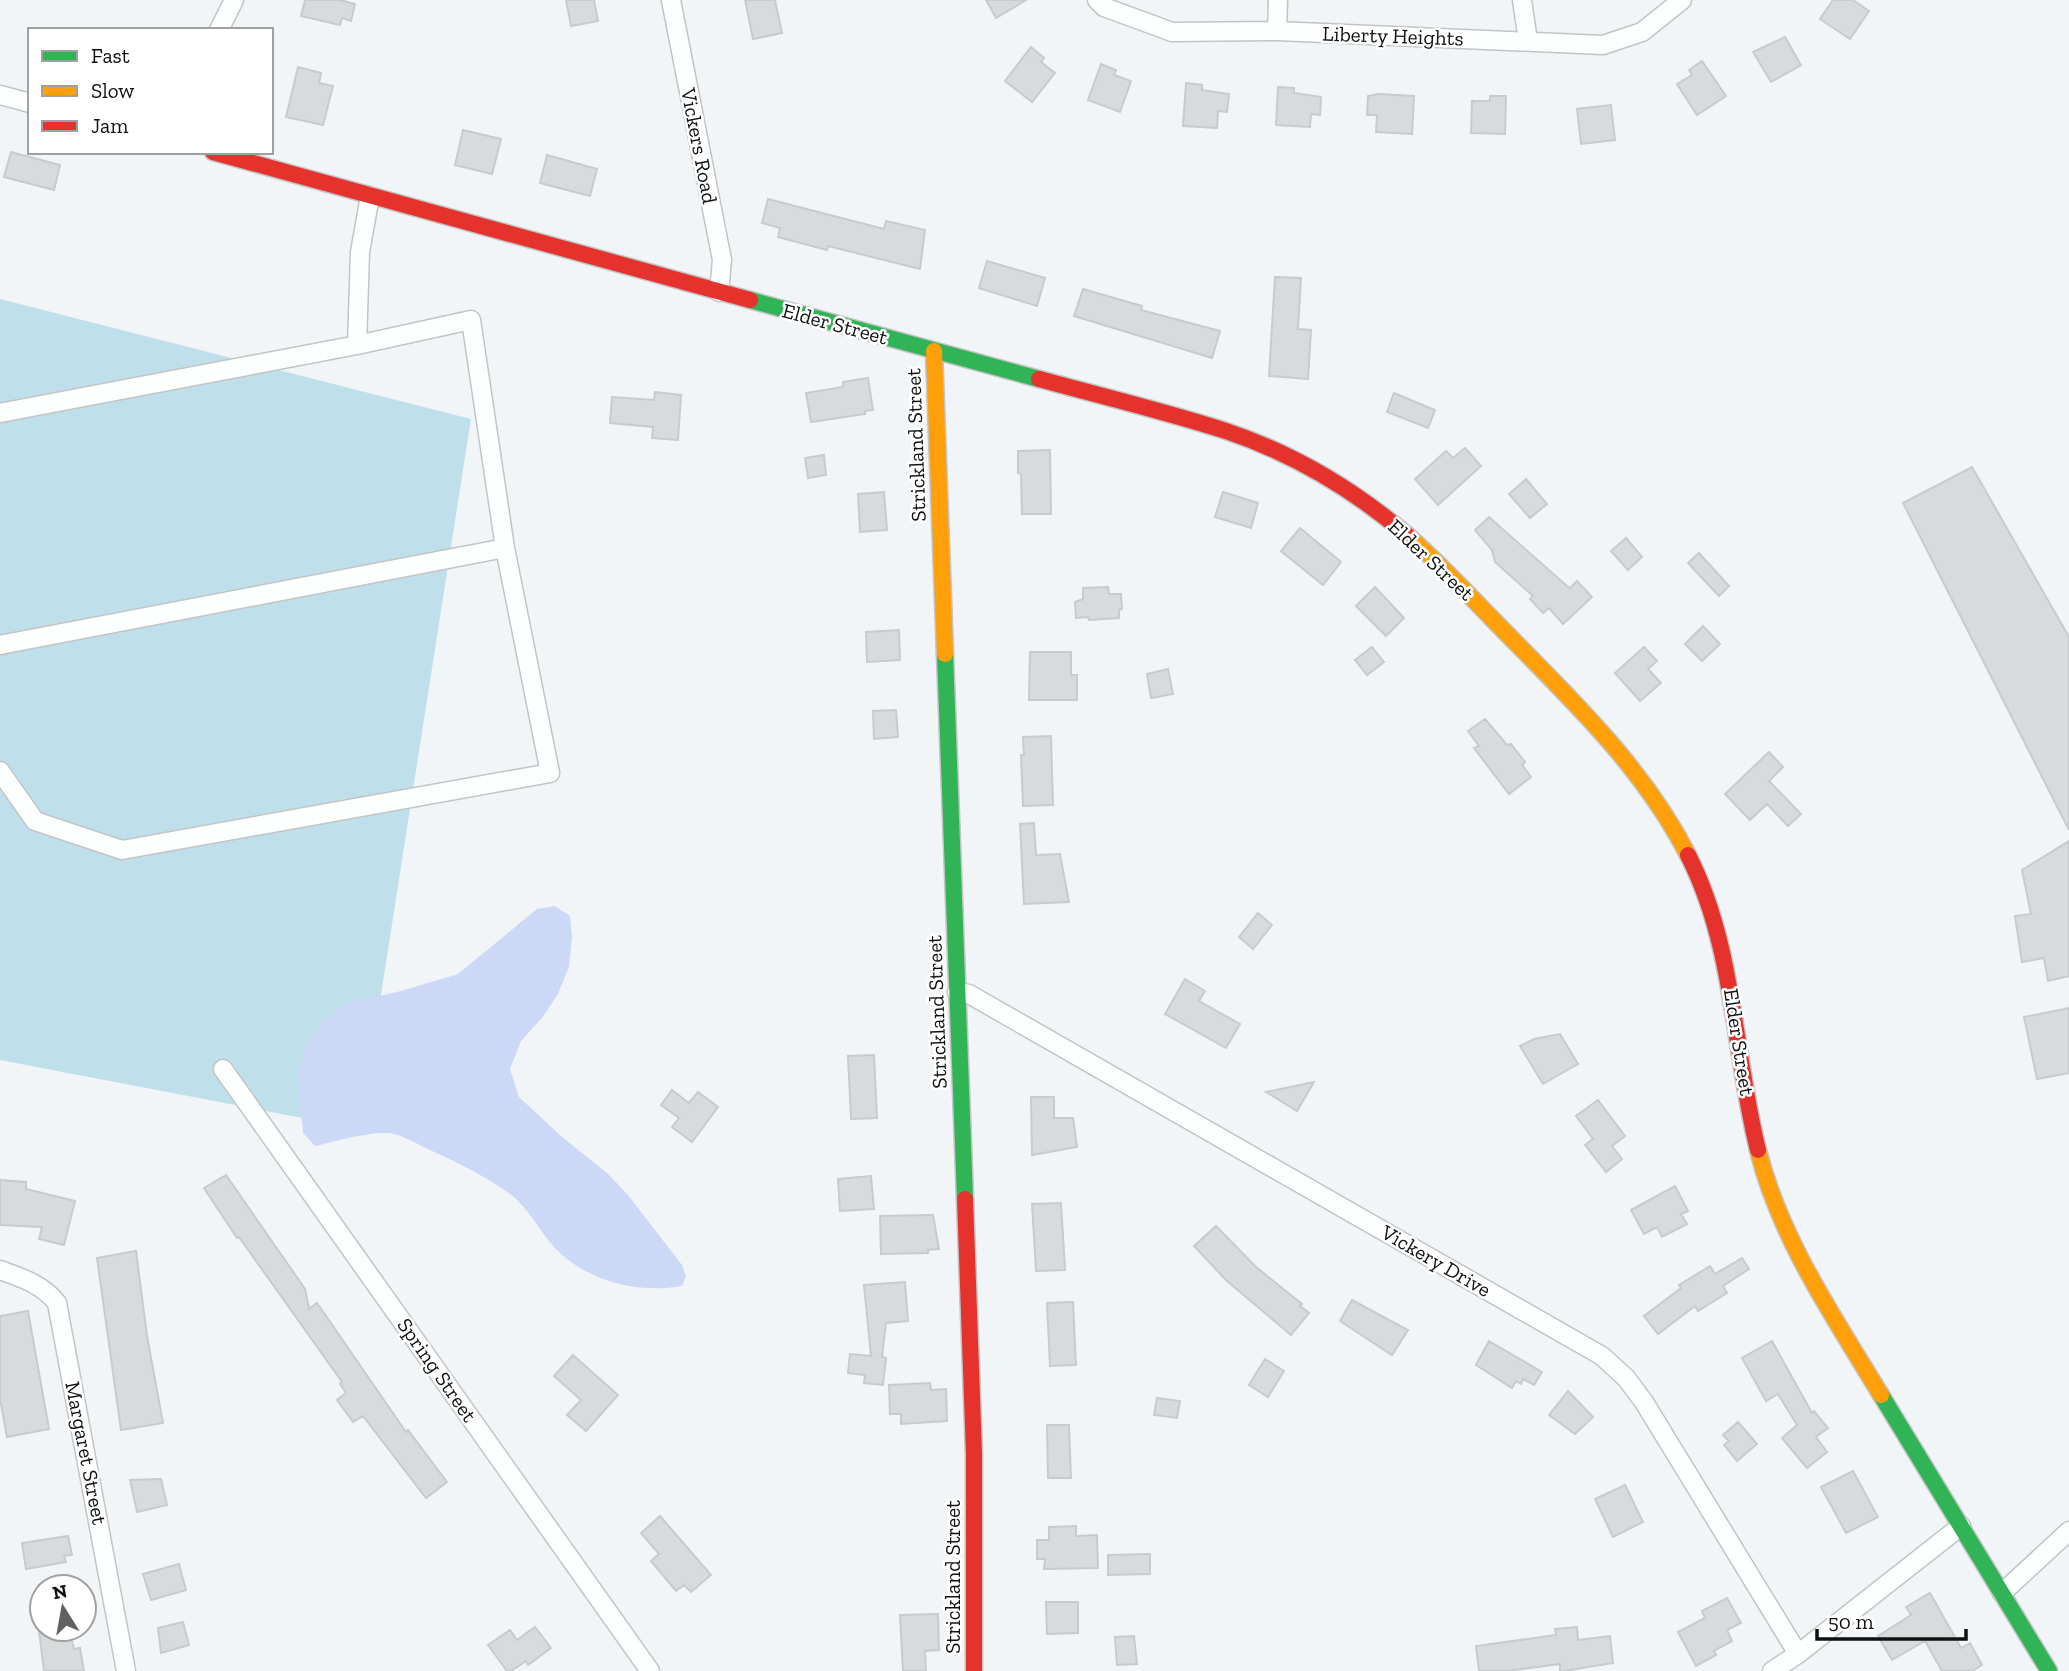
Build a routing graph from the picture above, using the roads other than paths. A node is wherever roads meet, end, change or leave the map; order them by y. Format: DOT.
graph roads {
  1 [pos="671,0"];
  2 [pos="1097,0"];
  3 [pos="1278,0"];
  4 [pos="1522,0"];
  5 [pos="1682,0"];
  6 [pos="233,5"];
  7 [pos="220,28"];
  8 [pos="234,28"];
  9 [pos="1277,31"];
  10 [pos="1528,41"];
  11 [pos="0,94"];
  12 [pos="28,102"];
  13 [pos="220,154"];
  14 [pos="370,196"];
  15 [pos="719,292"];
  16 [pos="357,345"];
  17 [pos="934,351"];
  18 [pos="0,413"];
  19 [pos="505,548"];
  20 [pos="0,645"];
  21 [pos="0,771"];
  22 [pos="957,992"];
  23 [pos="223,1069"];
  24 [pos="0,1270"];
  25 [pos="1961,1526"];
  26 [pos="2069,1531"];
  27 [pos="2002,1593"];
  28 [pos="1798,1654"];
  29 [pos="126,1671"];
  30 [pos="650,1671"];
  31 [pos="974,1671"];
  32 [pos="1772,1671"];
  33 [pos="2049,1671"];
  1 -- 15 [label="street, Vickers Road"];
  2 -- 9 [label="street, Liberty Heights"];
  3 -- 9 [label="street"];
  4 -- 10 [label="street"];
  5 -- 10 [label="street, Liberty Heights"];
  6 -- 7 [label="street"];
  6 -- 8 [label="street"];
  9 -- 10 [label="street, Liberty Heights"];
  11 -- 12 [label="street"];
  13 -- 14 [label="street, Elder Street"];
  14 -- 15 [label="street, Elder Street"];
  14 -- 16 [label="street"];
  15 -- 17 [label="street, Elder Street"];
  16 -- 18 [label="street"];
  16 -- 19 [label="street"];
  17 -- 22 [label="street, Strickland Street"];
  17 -- 25 [label="street, Elder Street"];
  19 -- 20 [label="street"];
  19 -- 21 [label="street"];
  22 -- 28 [label="street, Vickery Drive"];
  22 -- 31 [label="street, Strickland Street"];
  23 -- 30 [label="street, Spring Street"];
  24 -- 29 [label="street, Margaret Street"];
  25 -- 27 [label="street, Elder Street"];
  25 -- 28 [label="street"];
  26 -- 27 [label="street"];
  27 -- 33 [label="street, Elder Street"];
  28 -- 32 [label="street"];
}
